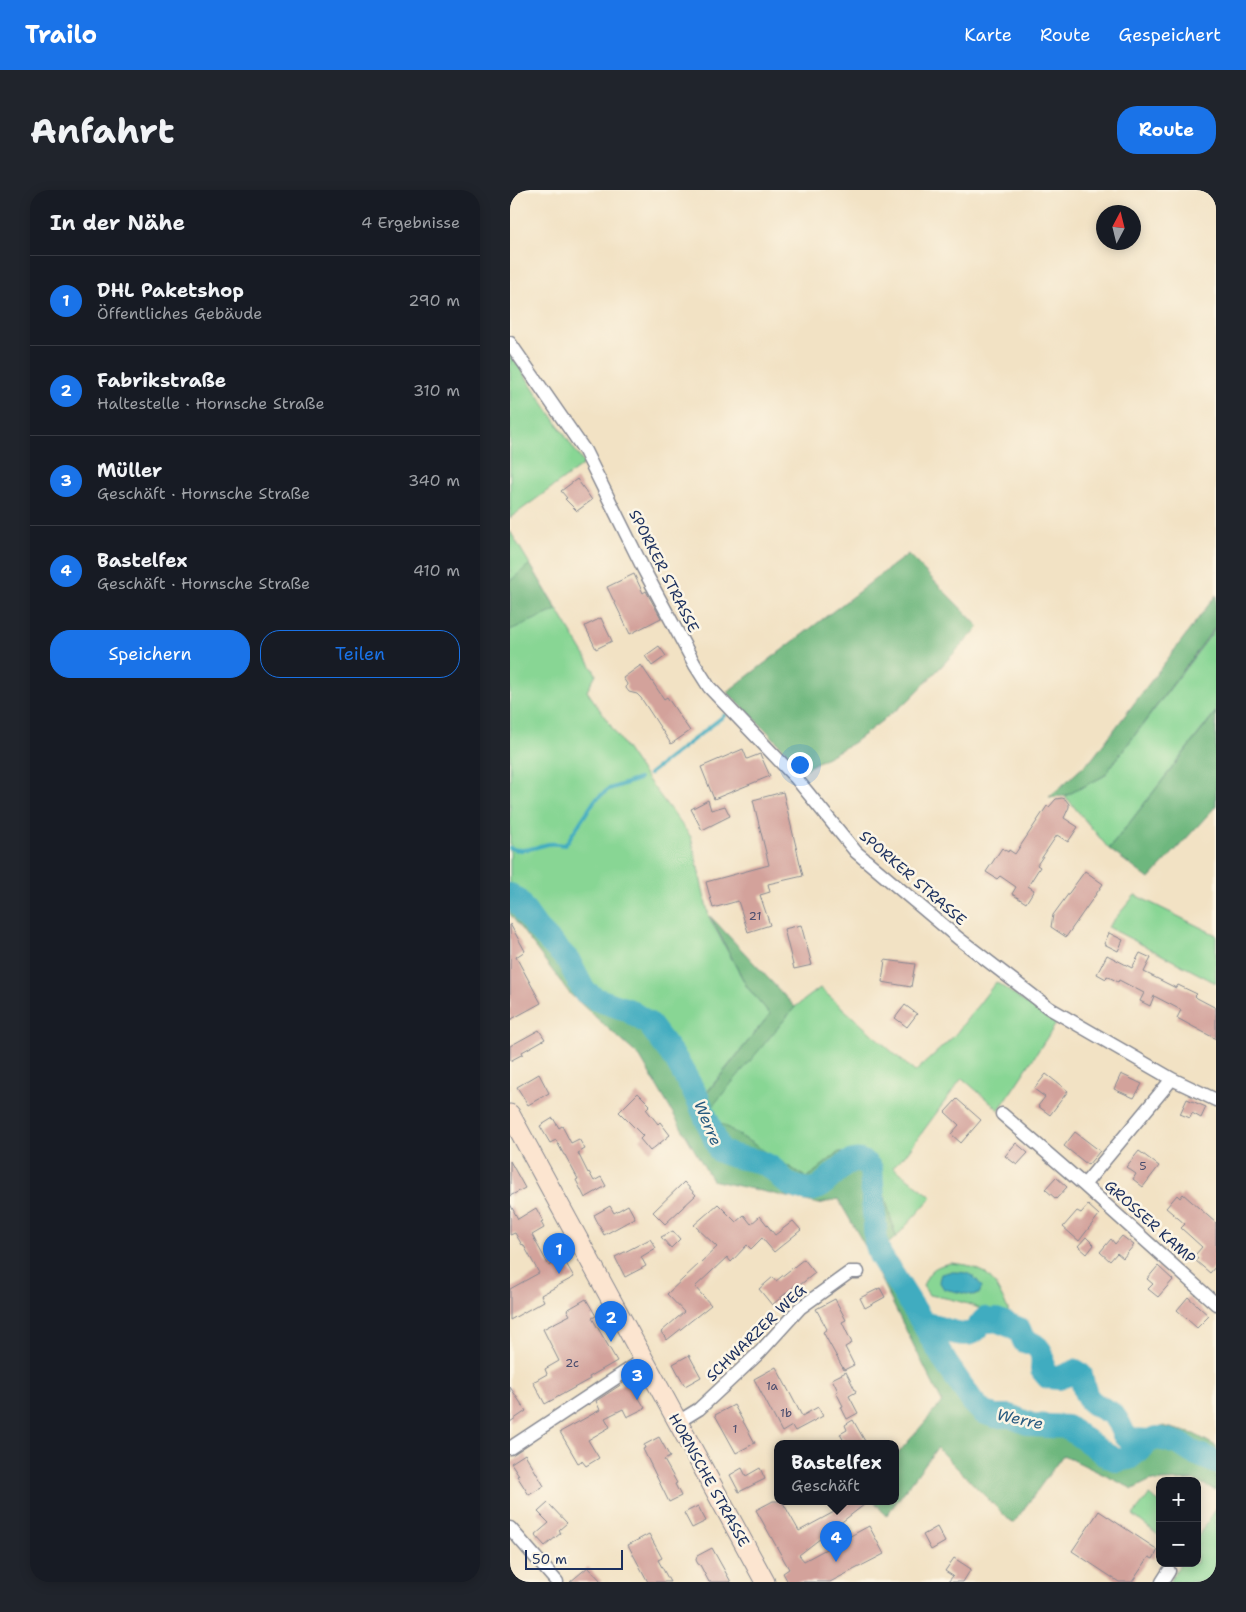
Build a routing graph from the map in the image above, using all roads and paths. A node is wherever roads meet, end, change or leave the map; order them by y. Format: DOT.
graph roads {
  1 [pos="510,343"];
  2 [pos="1172,1079"];
  3 [pos="1216,1100"];
  4 [pos="510,1114"];
  5 [pos="1002,1114"];
  6 [pos="1084,1185"];
  7 [pos="858,1272"];
  8 [pos="1216,1304"];
  9 [pos="643,1360"];
  10 [pos="678,1422"];
  11 [pos="510,1448"];
  12 [pos="510,1528"];
  13 [pos="557,1582"];
  14 [pos="765,1582"];
  1 -- 2 [label="street, SPORKER STRASSE"];
  2 -- 3 [label="street, SPORKER STRASSE"];
  2 -- 6 [label="street, GROSSER KAMP"];
  4 -- 9 [label="main road, HORNSCHE STRASSE"];
  5 -- 6 [label="street, GROSSER KAMP"];
  6 -- 8 [label="street, GROSSER KAMP"];
  7 -- 10 [label="street, SCHWARZER WEG"];
  9 -- 10 [label="main road, HORNSCHE STRASSE"];
  9 -- 11 [label="street"];
  10 -- 14 [label="main road, HORNSCHE STRASSE"];
  12 -- 13 [label="street"];
}
